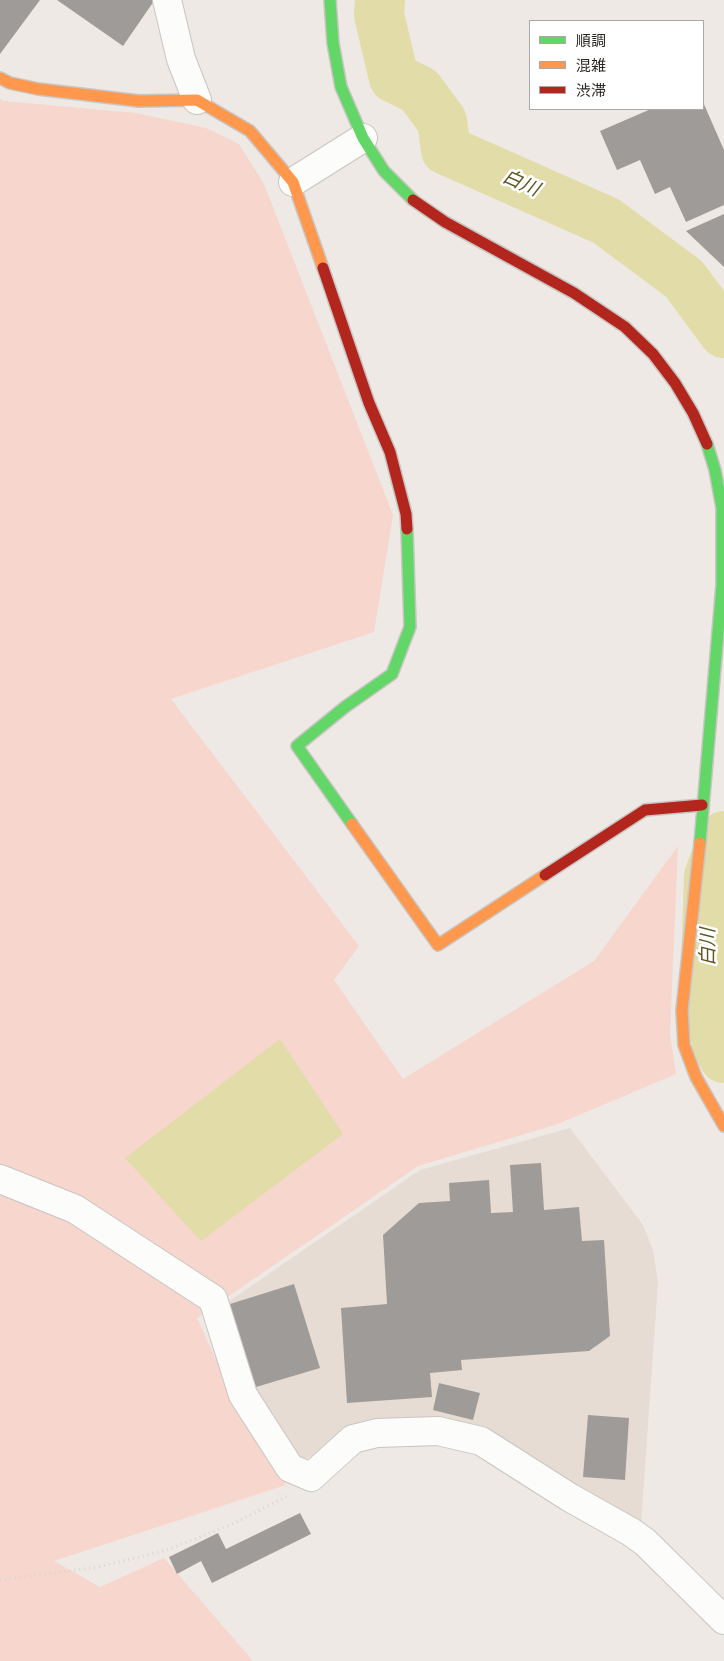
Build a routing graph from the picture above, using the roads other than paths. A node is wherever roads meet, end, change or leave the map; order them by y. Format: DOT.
graph roads {
  1 [pos="167,0"];
  2 [pos="330,0"];
  3 [pos="0,78"];
  4 [pos="197,100"];
  5 [pos="362,138"];
  6 [pos="293,182"];
  7 [pos="723,585"];
  8 [pos="702,806"];
  9 [pos="724,1126"];
  10 [pos="0,1179"];
  11 [pos="724,1620"];
  1 -- 4 [label="street"];
  2 -- 5 [label="street"];
  3 -- 4 [label="street"];
  4 -- 6 [label="street"];
  5 -- 6 [label="street"];
  5 -- 7 [label="street"];
  6 -- 8 [label="street"];
  7 -- 8 [label="street"];
  8 -- 9 [label="street"];
  10 -- 11 [label="street"];
}
